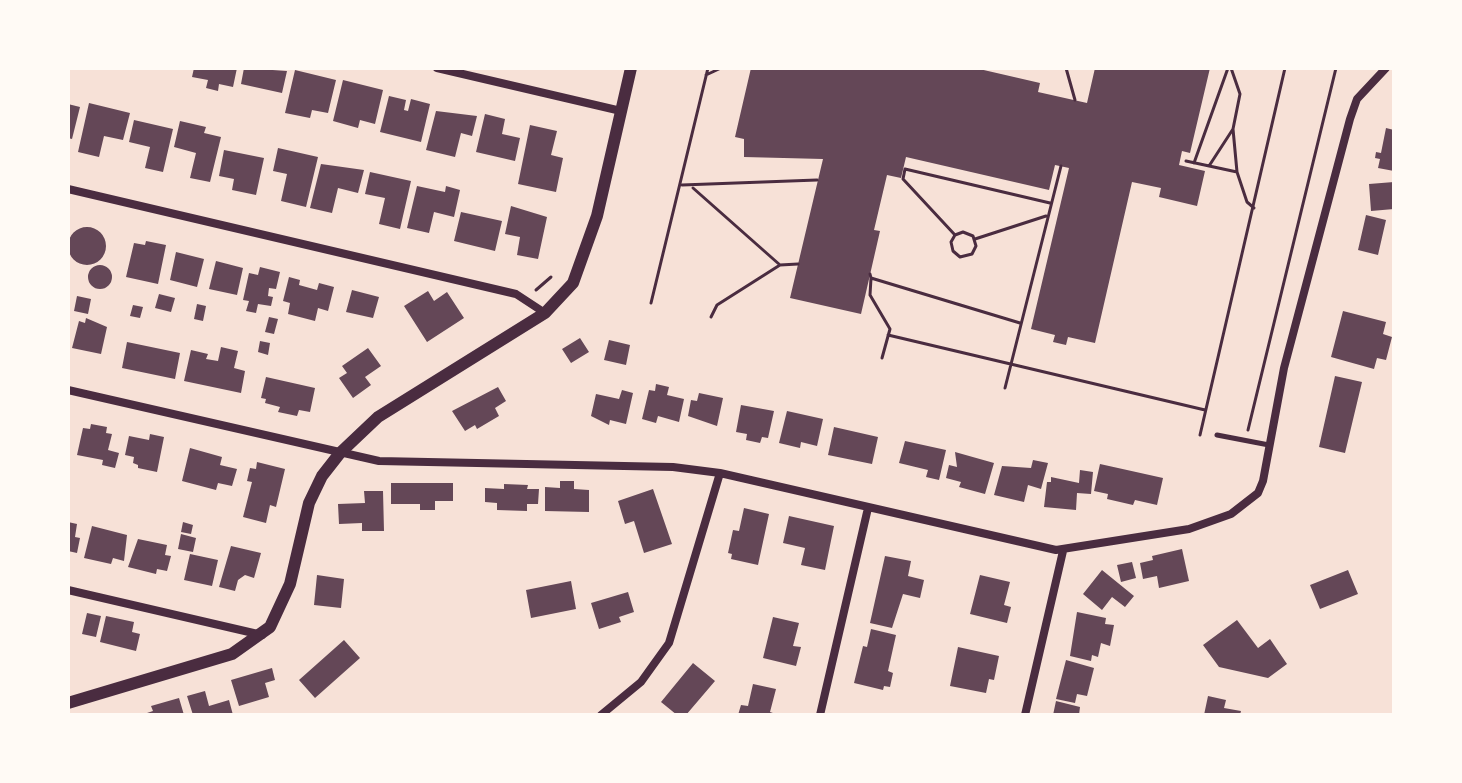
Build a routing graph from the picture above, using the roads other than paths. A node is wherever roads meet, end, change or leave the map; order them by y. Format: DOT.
graph roads {
  1 [pos="437,68"];
  2 [pos="631,68"];
  3 [pos="1386,68"];
  4 [pos="621,111"];
  5 [pos="68,189"];
  6 [pos="545,313"];
  7 [pos="68,390"];
  8 [pos="1217,435"];
  9 [pos="1269,445"];
  10 [pos="340,453"];
  11 [pos="720,473"];
  12 [pos="868,508"];
  13 [pos="1063,551"];
  14 [pos="68,590"];
  15 [pos="263,635"];
  16 [pos="68,703"];
  17 [pos="601,715"];
  18 [pos="820,715"];
  19 [pos="1025,715"];
  1 -- 4 [label="street"];
  2 -- 4 [label="street"];
  3 -- 9 [label="street"];
  4 -- 6 [label="street"];
  5 -- 6 [label="street"];
  6 -- 10 [label="street"];
  7 -- 10 [label="street"];
  8 -- 9 [label="lane"];
  9 -- 13 [label="street"];
  10 -- 11 [label="street"];
  10 -- 15 [label="street"];
  11 -- 12 [label="street"];
  11 -- 17 [label="street"];
  12 -- 13 [label="street"];
  12 -- 18 [label="street"];
  13 -- 19 [label="street"];
  14 -- 15 [label="street"];
  15 -- 16 [label="street"];
}
